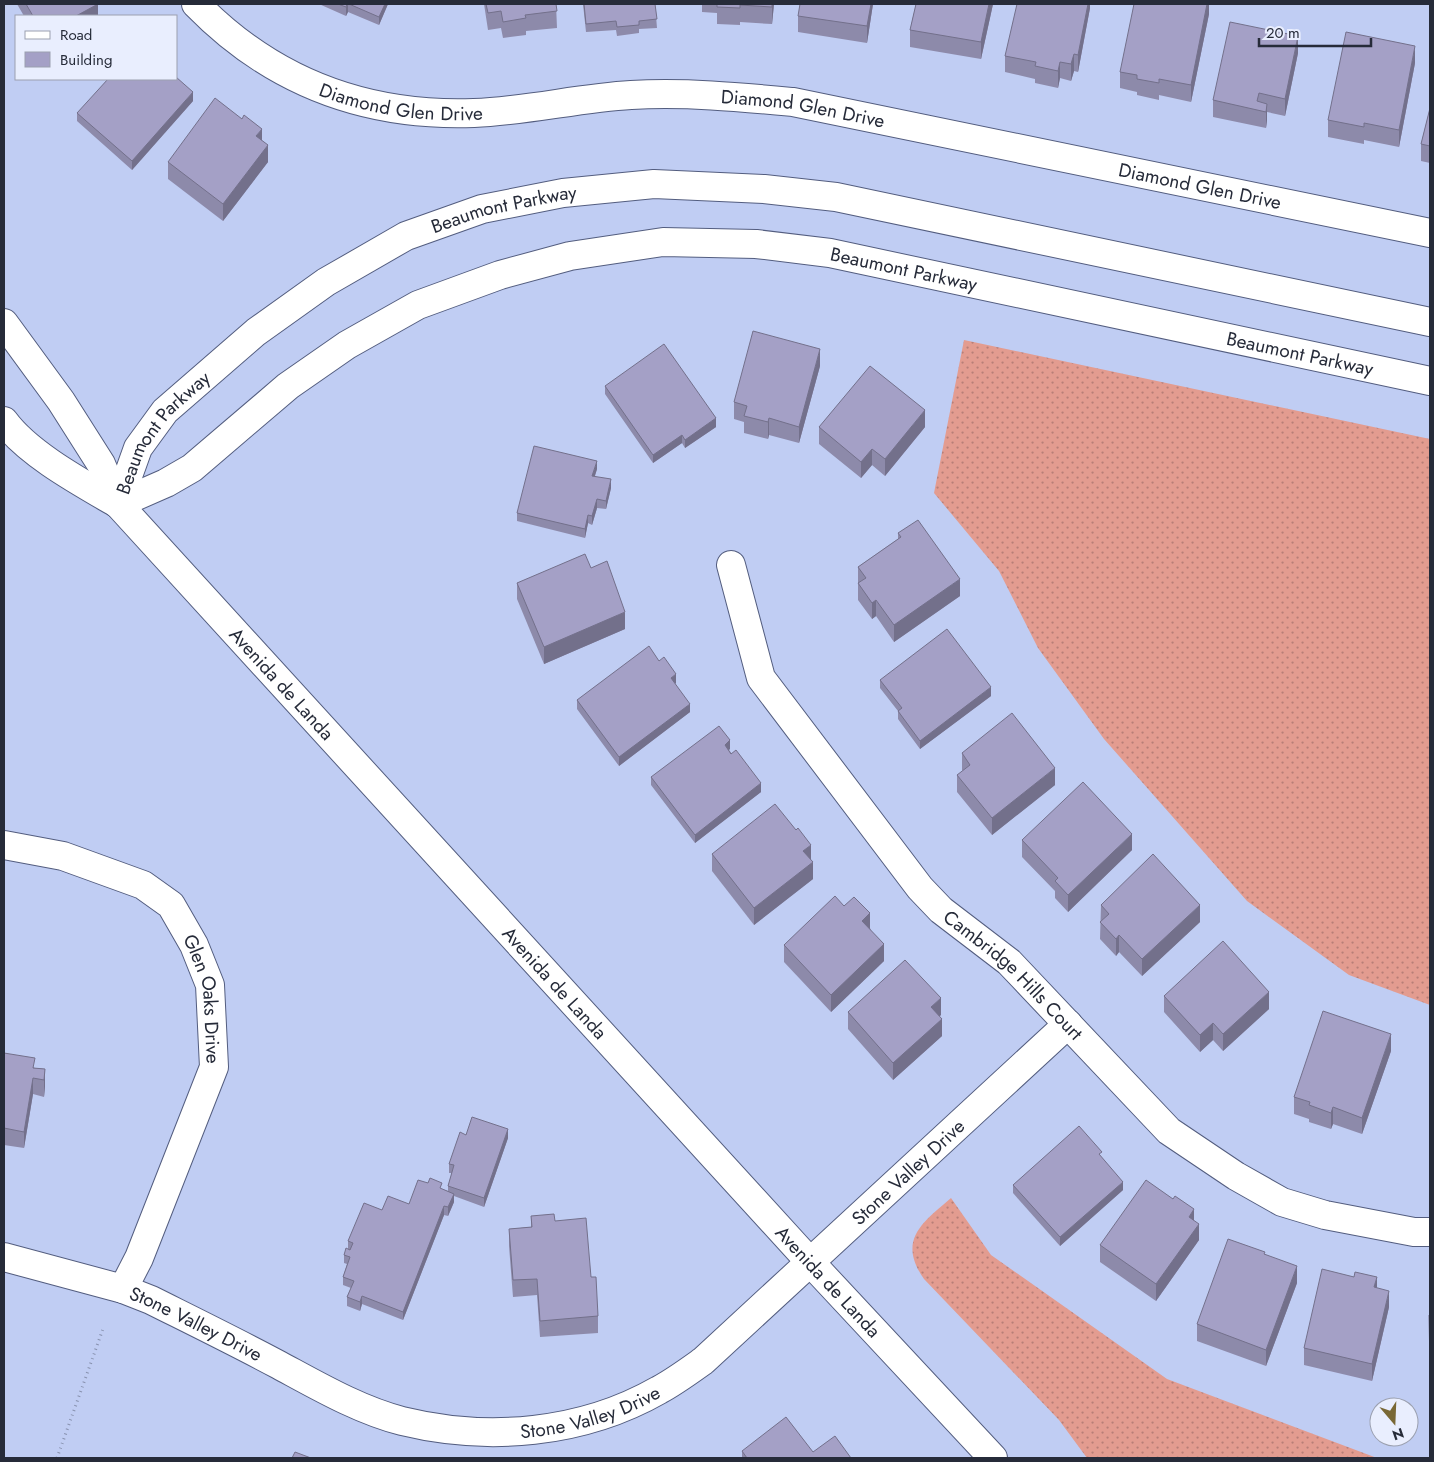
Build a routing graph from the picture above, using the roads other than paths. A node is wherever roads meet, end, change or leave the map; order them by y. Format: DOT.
graph roads {
  1 [pos="196,4"];
  2 [pos="1430,233"];
  3 [pos="1430,322"];
  4 [pos="4,323"];
  5 [pos="1430,381"];
  6 [pos="4,421"];
  7 [pos="118,504"];
  8 [pos="731,565"];
  9 [pos="4,845"];
  10 [pos="1068,1024"];
  11 [pos="1430,1232"];
  12 [pos="4,1257"];
  13 [pos="811,1263"];
  14 [pos="123,1289"];
  15 [pos="993,1458"];
  1 -- 2 [label="street, Diamond Glen Drive"];
  3 -- 7 [label="street, Beaumont Parkway"];
  4 -- 7 [label="street, Avenida de Landa"];
  5 -- 7 [label="street, Beaumont Parkway"];
  6 -- 7 [label="street, Avenida de Landa"];
  7 -- 13 [label="street, Avenida de Landa"];
  8 -- 10 [label="street, Cambridge Hills Court"];
  9 -- 14 [label="street, Glen Oaks Drive"];
  10 -- 11 [label="street, Cambridge Hills Court"];
  10 -- 13 [label="street, Stone Valley Drive"];
  12 -- 14 [label="street, Stone Valley Drive"];
  13 -- 14 [label="street, Stone Valley Drive"];
  13 -- 15 [label="street, Avenida de Landa"];
}
